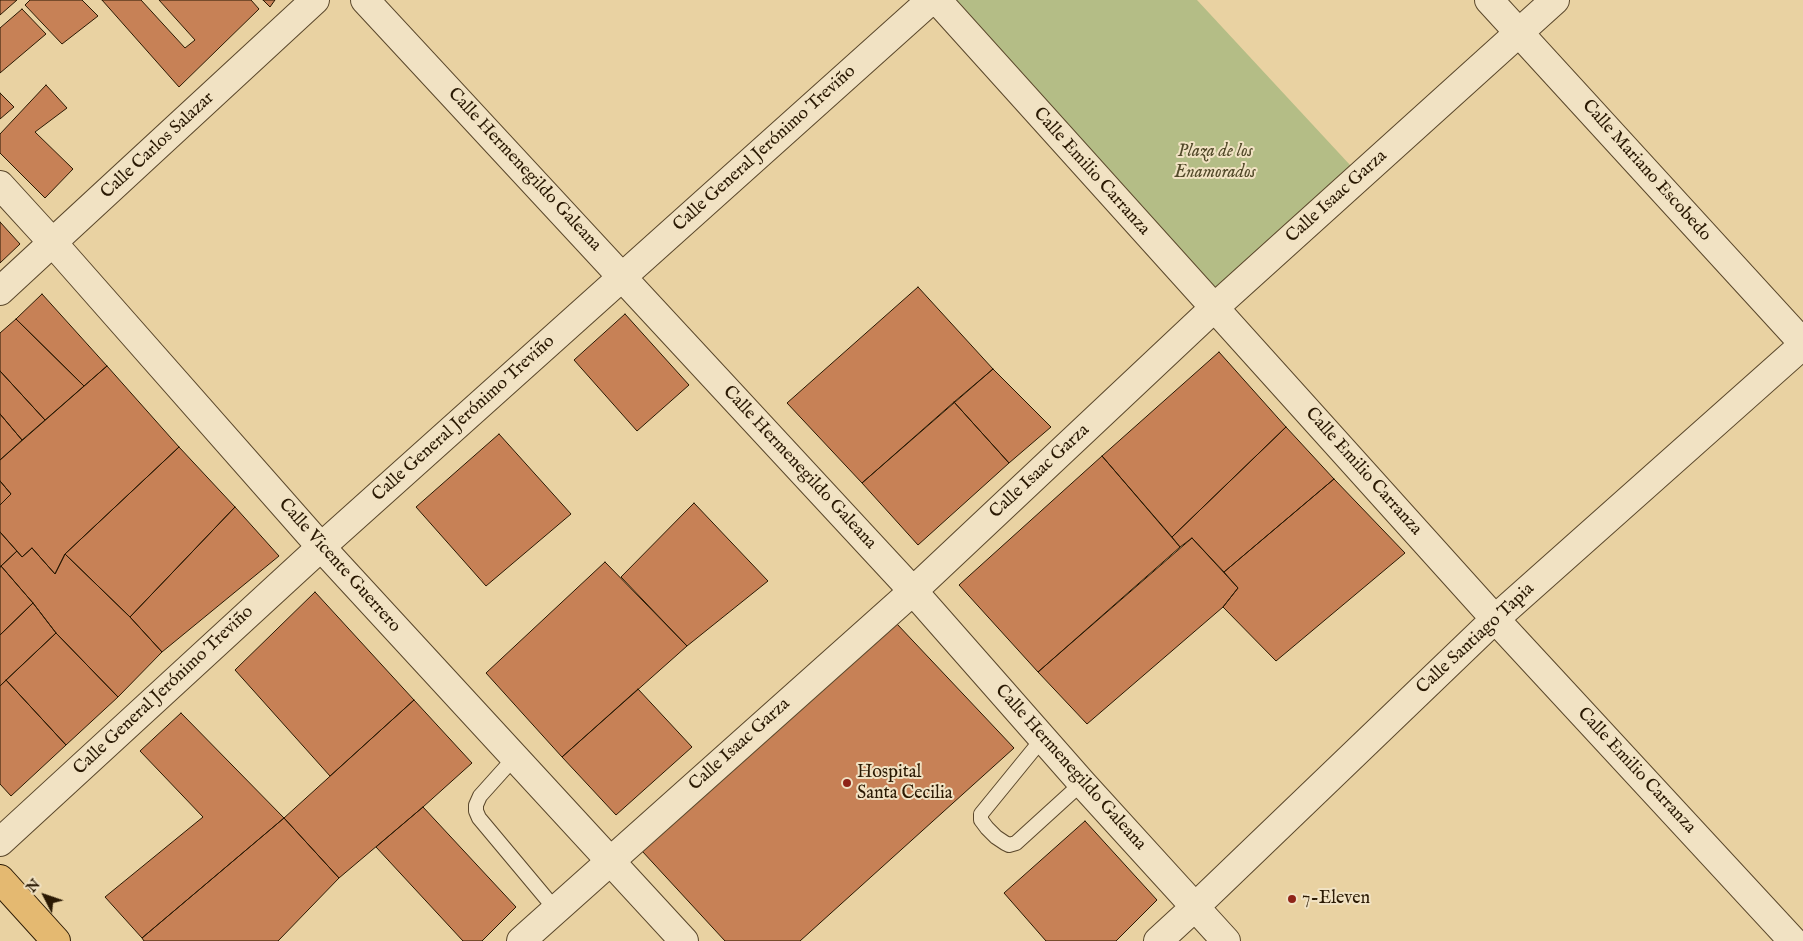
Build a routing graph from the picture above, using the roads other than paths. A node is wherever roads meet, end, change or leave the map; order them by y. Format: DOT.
graph roads {
  1 [pos="315,0"];
  2 [pos="365,0"];
  3 [pos="931,0"];
  4 [pos="937,0"];
  5 [pos="1489,0"];
  6 [pos="1555,0"];
  7 [pos="1520,32"];
  8 [pos="0,185"];
  9 [pos="53,243"];
  10 [pos="623,277"];
  11 [pos="0,291"];
  12 [pos="1214,308"];
  13 [pos="1803,344"];
  14 [pos="321,547"];
  15 [pos="913,591"];
  16 [pos="1495,619"];
  17 [pos="1043,738"];
  18 [pos="514,757"];
  19 [pos="1082,783"];
  20 [pos="0,842"];
  21 [pos="611,861"];
  22 [pos="0,879"];
  23 [pos="1195,907"];
  24 [pos="556,910"];
  25 [pos="1793,937"];
  26 [pos="56,941"];
  27 [pos="522,941"];
  28 [pos="684,941"];
  29 [pos="1158,941"];
  30 [pos="1226,941"];
  1 -- 9 [label="street, Calle Carlos Salazar"];
  2 -- 10 [label="street, Calle Hermenegildo Galeana"];
  3 -- 10 [label="street, Calle General Jerónimo Treviño"];
  4 -- 12 [label="street, Calle Emilio Carranza"];
  5 -- 7 [label="street, Calle Mariano Escobedo"];
  6 -- 7 [label="street, Calle Isaac Garza"];
  7 -- 12 [label="street, Calle Isaac Garza"];
  7 -- 13 [label="street, Calle Mariano Escobedo"];
  8 -- 9 [label="street, Calle Vicente Guerrero"];
  9 -- 11 [label="street, Calle Carlos Salazar"];
  9 -- 14 [label="street, Calle Vicente Guerrero"];
  10 -- 14 [label="street, Calle General Jerónimo Treviño"];
  10 -- 15 [label="street, Calle Hermenegildo Galeana"];
  12 -- 15 [label="street, Calle Isaac Garza"];
  12 -- 16 [label="street, Calle Emilio Carranza"];
  13 -- 16 [label="street, Calle Santiago Tapia"];
  14 -- 18 [label="street, Calle Vicente Guerrero"];
  14 -- 20 [label="street, Calle General Jerónimo Treviño"];
  15 -- 17 [label="street, Calle Hermenegildo Galeana"];
  15 -- 21 [label="street, Calle Isaac Garza"];
  16 -- 23 [label="street, Calle Santiago Tapia"];
  16 -- 25 [label="street, Calle Emilio Carranza"];
  17 -- 19 [label="street, Calle Hermenegildo Galeana"];
  17 -- 19 [label="lane"];
  18 -- 21 [label="street, Calle Vicente Guerrero"];
  18 -- 24 [label="lane"];
  19 -- 23 [label="street, Calle Hermenegildo Galeana"];
  21 -- 24 [label="street, Calle Isaac Garza"];
  21 -- 28 [label="street, Calle Vicente Guerrero"];
  22 -- 26 [label="main road"];
  23 -- 29 [label="street, Calle Santiago Tapia"];
  23 -- 30 [label="street, Calle Hermenegildo Galeana"];
  24 -- 27 [label="street, Calle Isaac Garza"];
}
